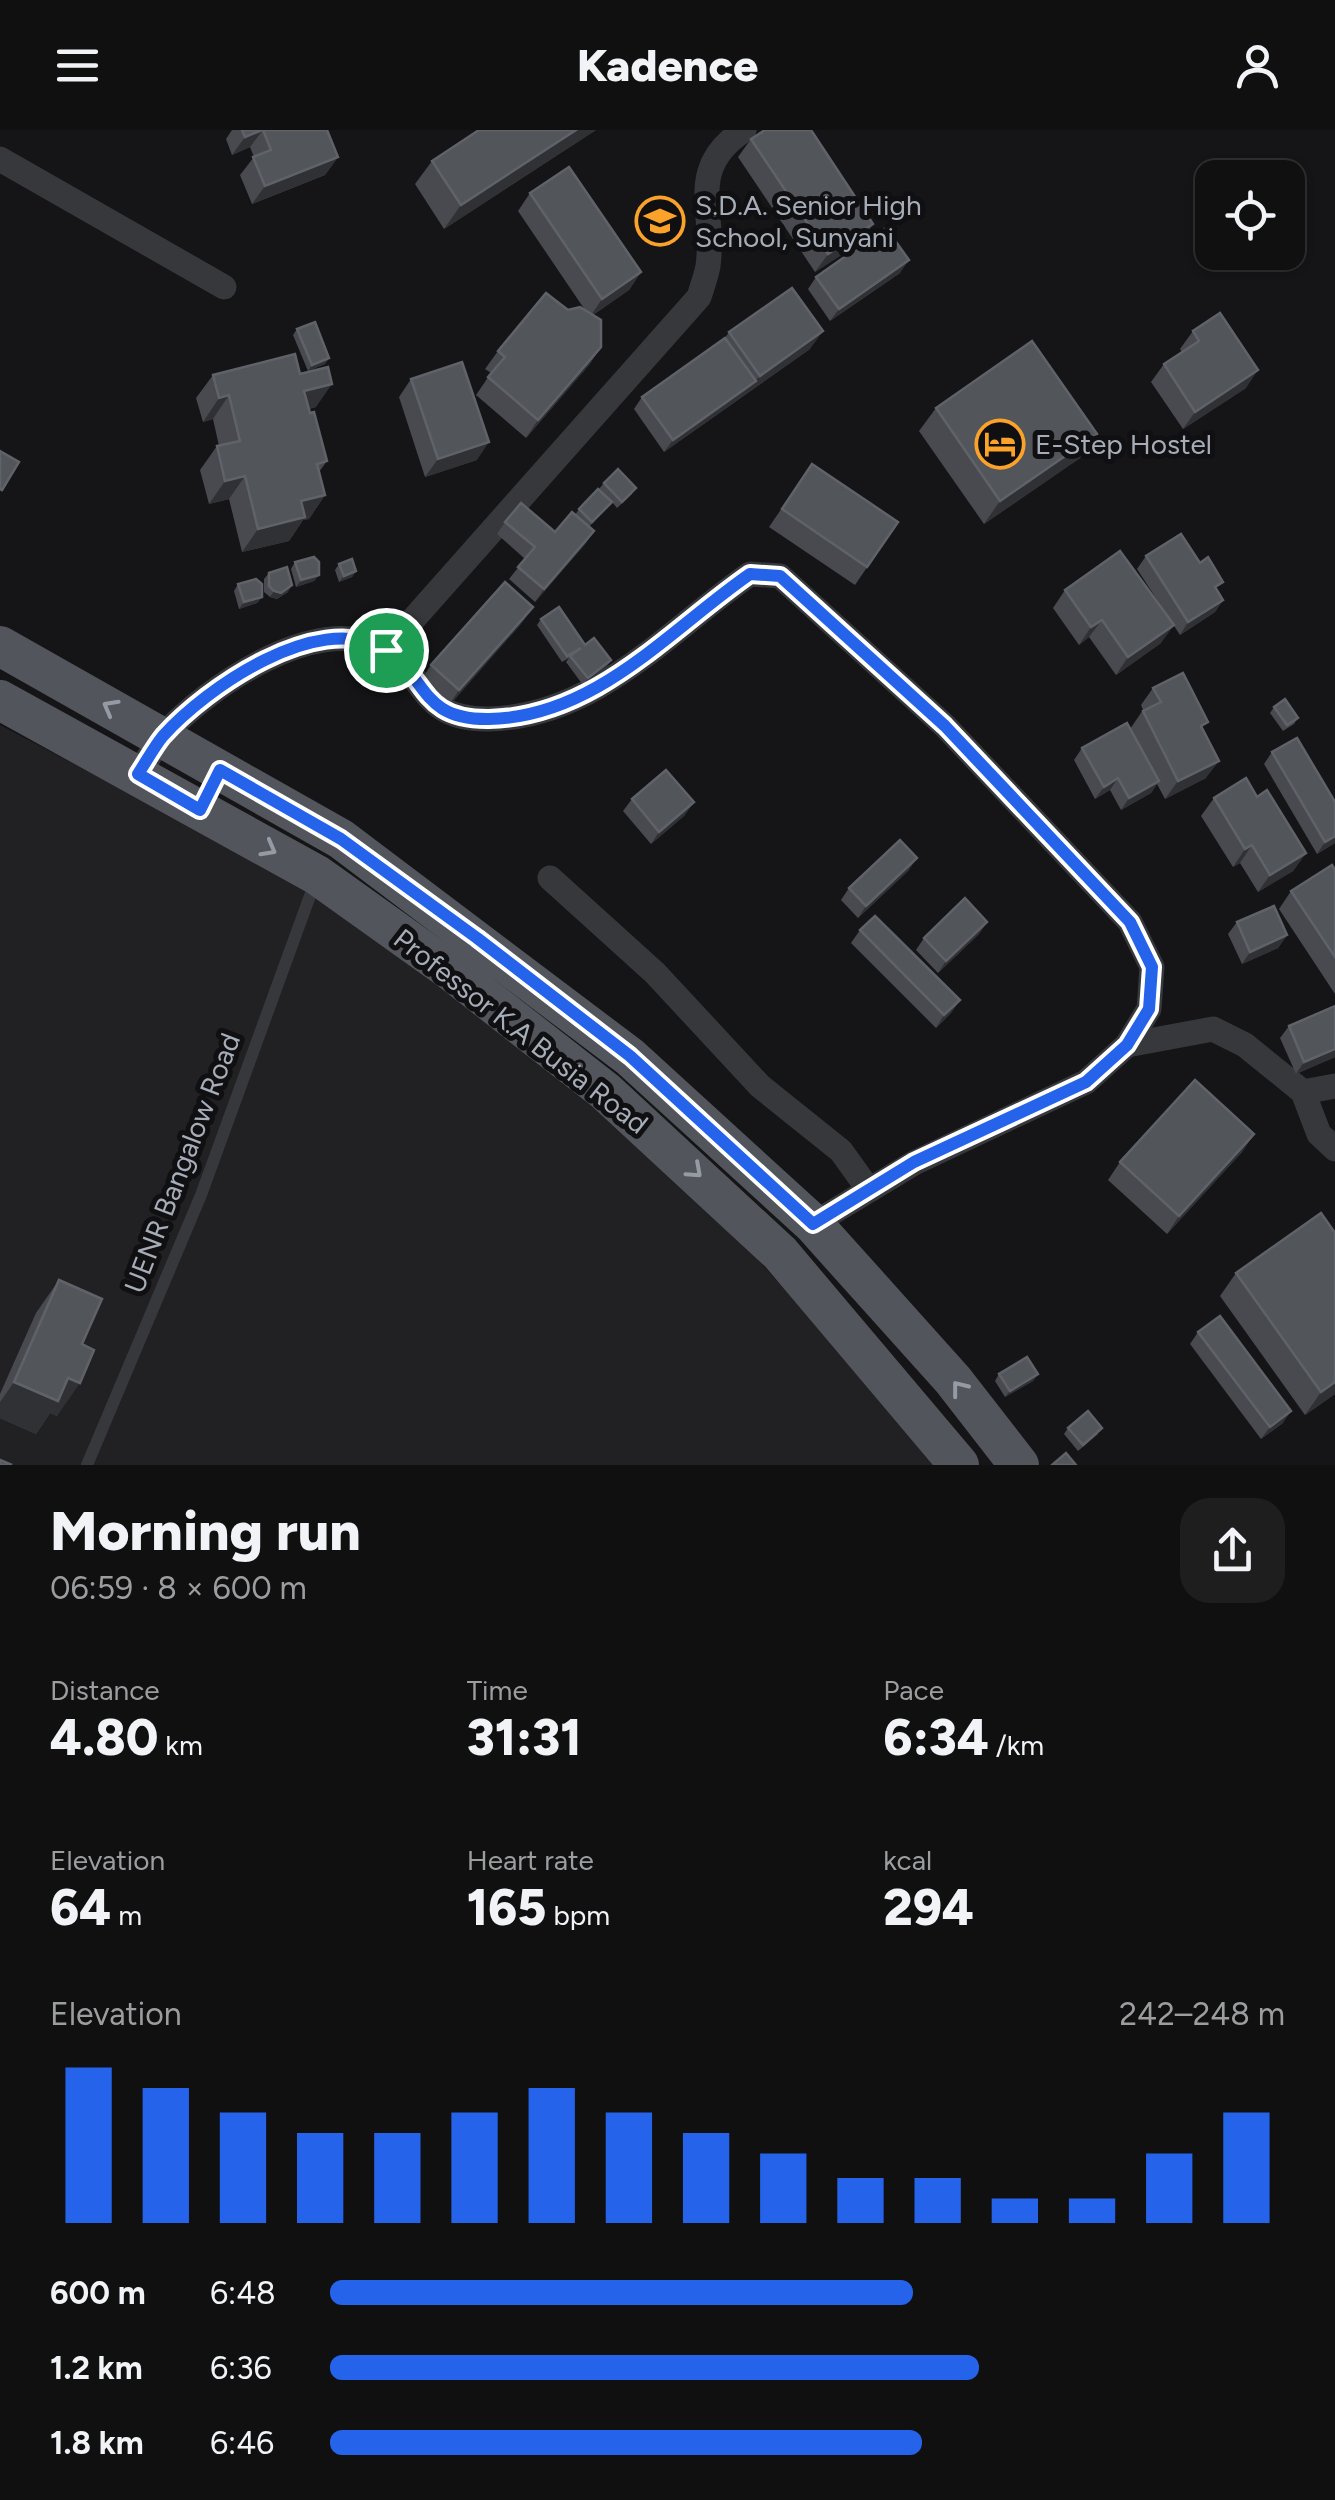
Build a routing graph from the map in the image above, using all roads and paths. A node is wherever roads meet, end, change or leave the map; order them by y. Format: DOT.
graph roads {
  1 [pos="744,130"];
  2 [pos="0,159"];
  3 [pos="224,287"];
  4 [pos="0,646"];
  5 [pos="386,650"];
  6 [pos="0,700"];
  7 [pos="162,737"];
  8 [pos="220,770"];
  9 [pos="138,774"];
  10 [pos="200,810"];
  11 [pos="317,876"];
  12 [pos="550,878"];
  13 [pos="1127,1045"];
  14 [pos="1335,1086"];
  15 [pos="1303,1092"];
  16 [pos="1335,1149"];
  17 [pos="869,1190"];
  18 [pos="813,1224"];
  19 [pos="87,1465"];
  20 [pos="959,1465"];
  21 [pos="1018,1465"];
  1 -- 5 [label="street"];
  2 -- 3 [label="street"];
  7 -- 4 [label="main road, Professor K.A Busia Road, one-way"];
  5 -- 7 [label="street"];
  5 -- 13 [label="street"];
  6 -- 9 [label="main road, Professor K.A Busia Road"];
  7 -- 8 [label="main road, Professor K.A Busia Road"];
  7 -- 9 [label="street"];
  8 -- 10 [label="main road"];
  8 -- 18 [label="main road, Professor K.A Busia Road"];
  9 -- 10 [label="main road, Professor K.A Busia Road"];
  10 -- 11 [label="main road, Professor K.A Busia Road, one-way"];
  11 -- 19 [label="lane, UENR Bangalow Road"];
  11 -- 20 [label="main road, Professor K.A Busia Road, one-way"];
  12 -- 17 [label="street"];
  13 -- 15 [label="street"];
  13 -- 17 [label="street"];
  14 -- 15 [label="street"];
  15 -- 16 [label="street"];
  17 -- 18 [label="street"];
  21 -- 18 [label="main road, Professor K.A Busia Road, one-way"];
}
